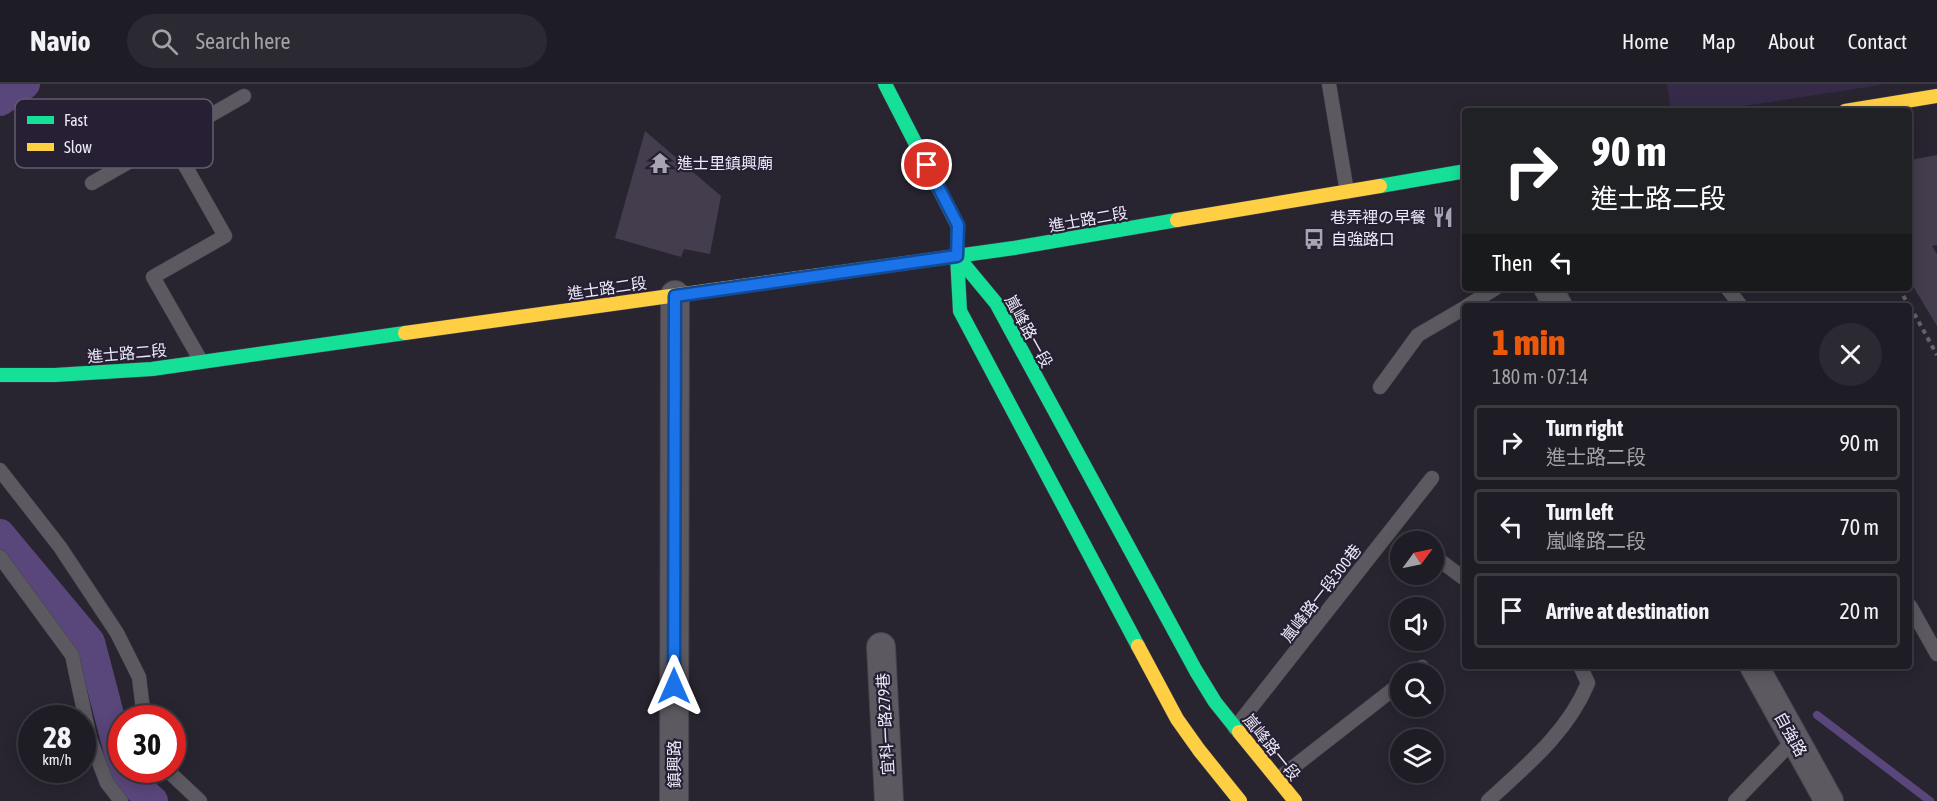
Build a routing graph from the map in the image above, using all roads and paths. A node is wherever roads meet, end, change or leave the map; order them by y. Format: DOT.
graph roads {
  1 [pos="885,84"];
  2 [pos="1329,84"];
  3 [pos="244,96"];
  4 [pos="1937,96"];
  5 [pos="1863,108"];
  6 [pos="213,114"];
  7 [pos="119,168"];
  8 [pos="186,168"];
  9 [pos="1462,172"];
  10 [pos="92,183"];
  11 [pos="1347,192"];
  12 [pos="957,256"];
  13 [pos="1491,291"];
  14 [pos="675,296"];
  15 [pos="1471,303"];
  16 [pos="1462,308"];
  17 [pos="1912,311"];
  18 [pos="1937,355"];
  19 [pos="202,362"];
  20 [pos="0,375"];
  21 [pos="1380,387"];
  22 [pos="0,470"];
  23 [pos="1432,478"];
  24 [pos="0,557"];
  25 [pos="1444,564"];
  26 [pos="1462,577"];
  27 [pos="1912,610"];
  28 [pos="881,647"];
  29 [pos="1937,654"];
  30 [pos="1581,669"];
  31 [pos="1756,669"];
  32 [pos="1390,692"];
  33 [pos="142,705"];
  34 [pos="1235,728"];
  35 [pos="1794,740"];
  36 [pos="1278,779"];
  37 [pos="181,783"];
  38 [pos="121,801"];
  39 [pos="200,801"];
  40 [pos="674,801"];
  41 [pos="889,801"];
  42 [pos="1240,801"];
  43 [pos="1295,801"];
  44 [pos="1488,801"];
  45 [pos="1735,801"];
  46 [pos="1829,801"];
  1 -- 12 [label="street"];
  2 -- 11 [label="lane"];
  3 -- 6 [label="lane"];
  4 -- 5 [label="street"];
  7 -- 10 [label="lane"];
  8 -- 19 [label="lane"];
  9 -- 11 [label="street, 進士路二段"];
  11 -- 12 [label="street, 進士路二段"];
  12 -- 14 [label="street, 進士路二段"];
  12 -- 34 [label="street, 嵐峰路一段"];
  12 -- 42 [label="street"];
  13 -- 15 [label="lane"];
  14 -- 19 [label="street, 進士路二段"];
  14 -- 40 [label="street, 鎮興路"];
  16 -- 21 [label="lane"];
  17 -- 18 [label="path"];
  19 -- 20 [label="street, 進士路二段"];
  22 -- 33 [label="lane"];
  23 -- 34 [label="lane, 嵐峰路一段300巷"];
  24 -- 38 [label="lane"];
  25 -- 26 [label="lane"];
  27 -- 29 [label="lane"];
  28 -- 41 [label="street, 宜科一路279巷"];
  30 -- 44 [label="lane"];
  31 -- 35 [label="street, 自強路"];
  32 -- 36 [label="lane"];
  34 -- 36 [label="street, 嵐峰路一段"];
  35 -- 45 [label="lane"];
  35 -- 46 [label="street, 自強路"];
  36 -- 43 [label="street, 嵐峰路一段"];
  37 -- 39 [label="lane"];
}
